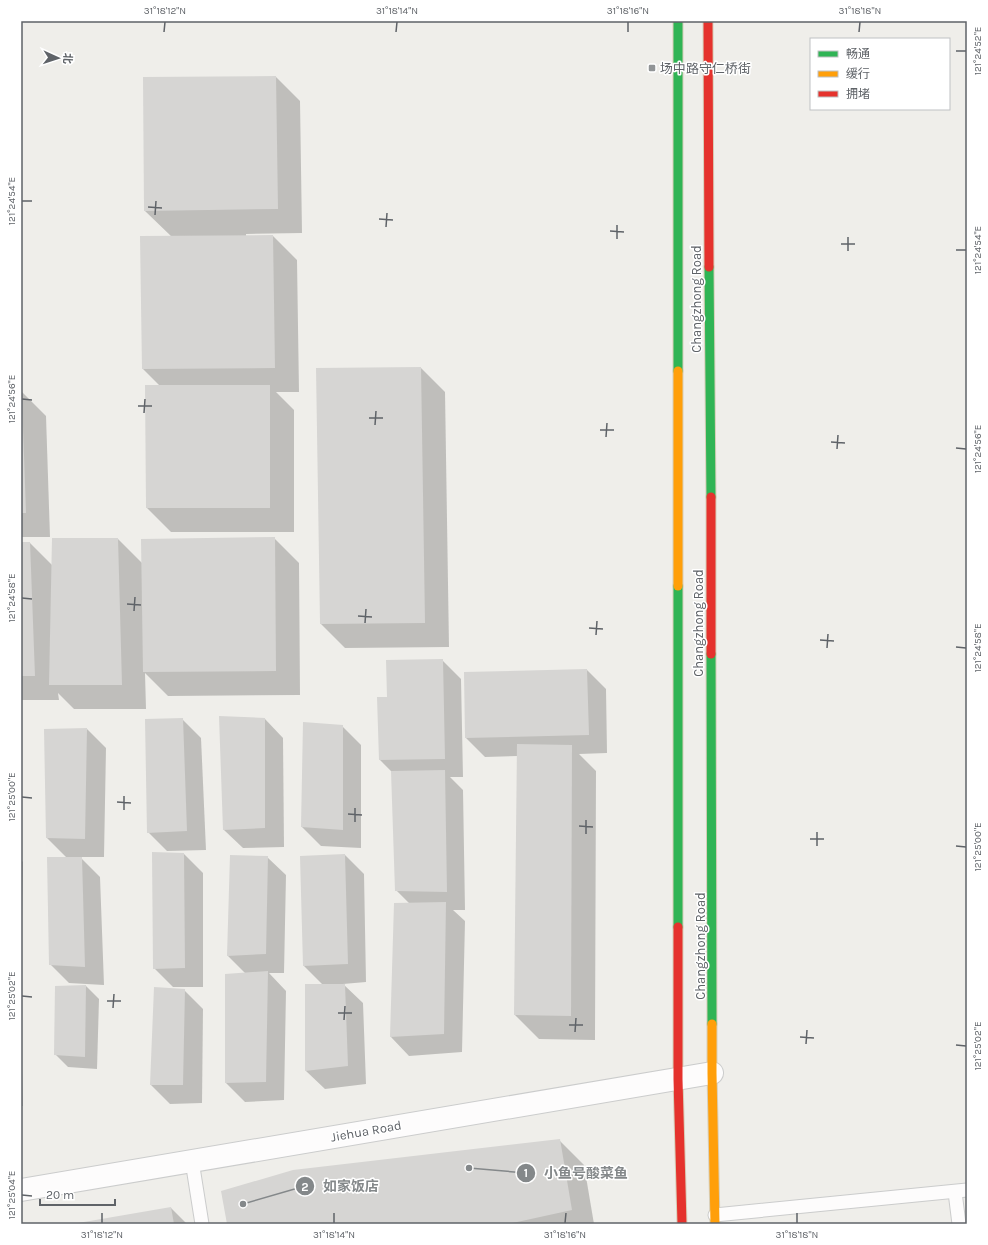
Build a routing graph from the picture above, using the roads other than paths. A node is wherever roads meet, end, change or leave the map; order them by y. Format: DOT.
graph roads {
  1 [pos="678,21"];
  2 [pos="708,21"];
  3 [pos="712,1073"];
  4 [pos="678,1079"];
  5 [pos="192,1161"];
  6 [pos="21,1190"];
  7 [pos="961,1191"];
  8 [pos="715,1220"];
  9 [pos="202,1224"];
  10 [pos="682,1224"];
  11 [pos="959,1224"];
  1 -- 4 [label="main road, Changzhong Road"];
  2 -- 3 [label="main road, Changzhong Road"];
  3 -- 4 [label="street, Jiehua Road"];
  3 -- 8 [label="main road, Changzhong Road"];
  4 -- 5 [label="street, Jiehua Road"];
  4 -- 10 [label="main road, Changzhong Road"];
  5 -- 6 [label="street, Jiehua Road"];
  5 -- 9 [label="lane"];
  7 -- 8 [label="lane"];
  7 -- 11 [label="lane"];
}
